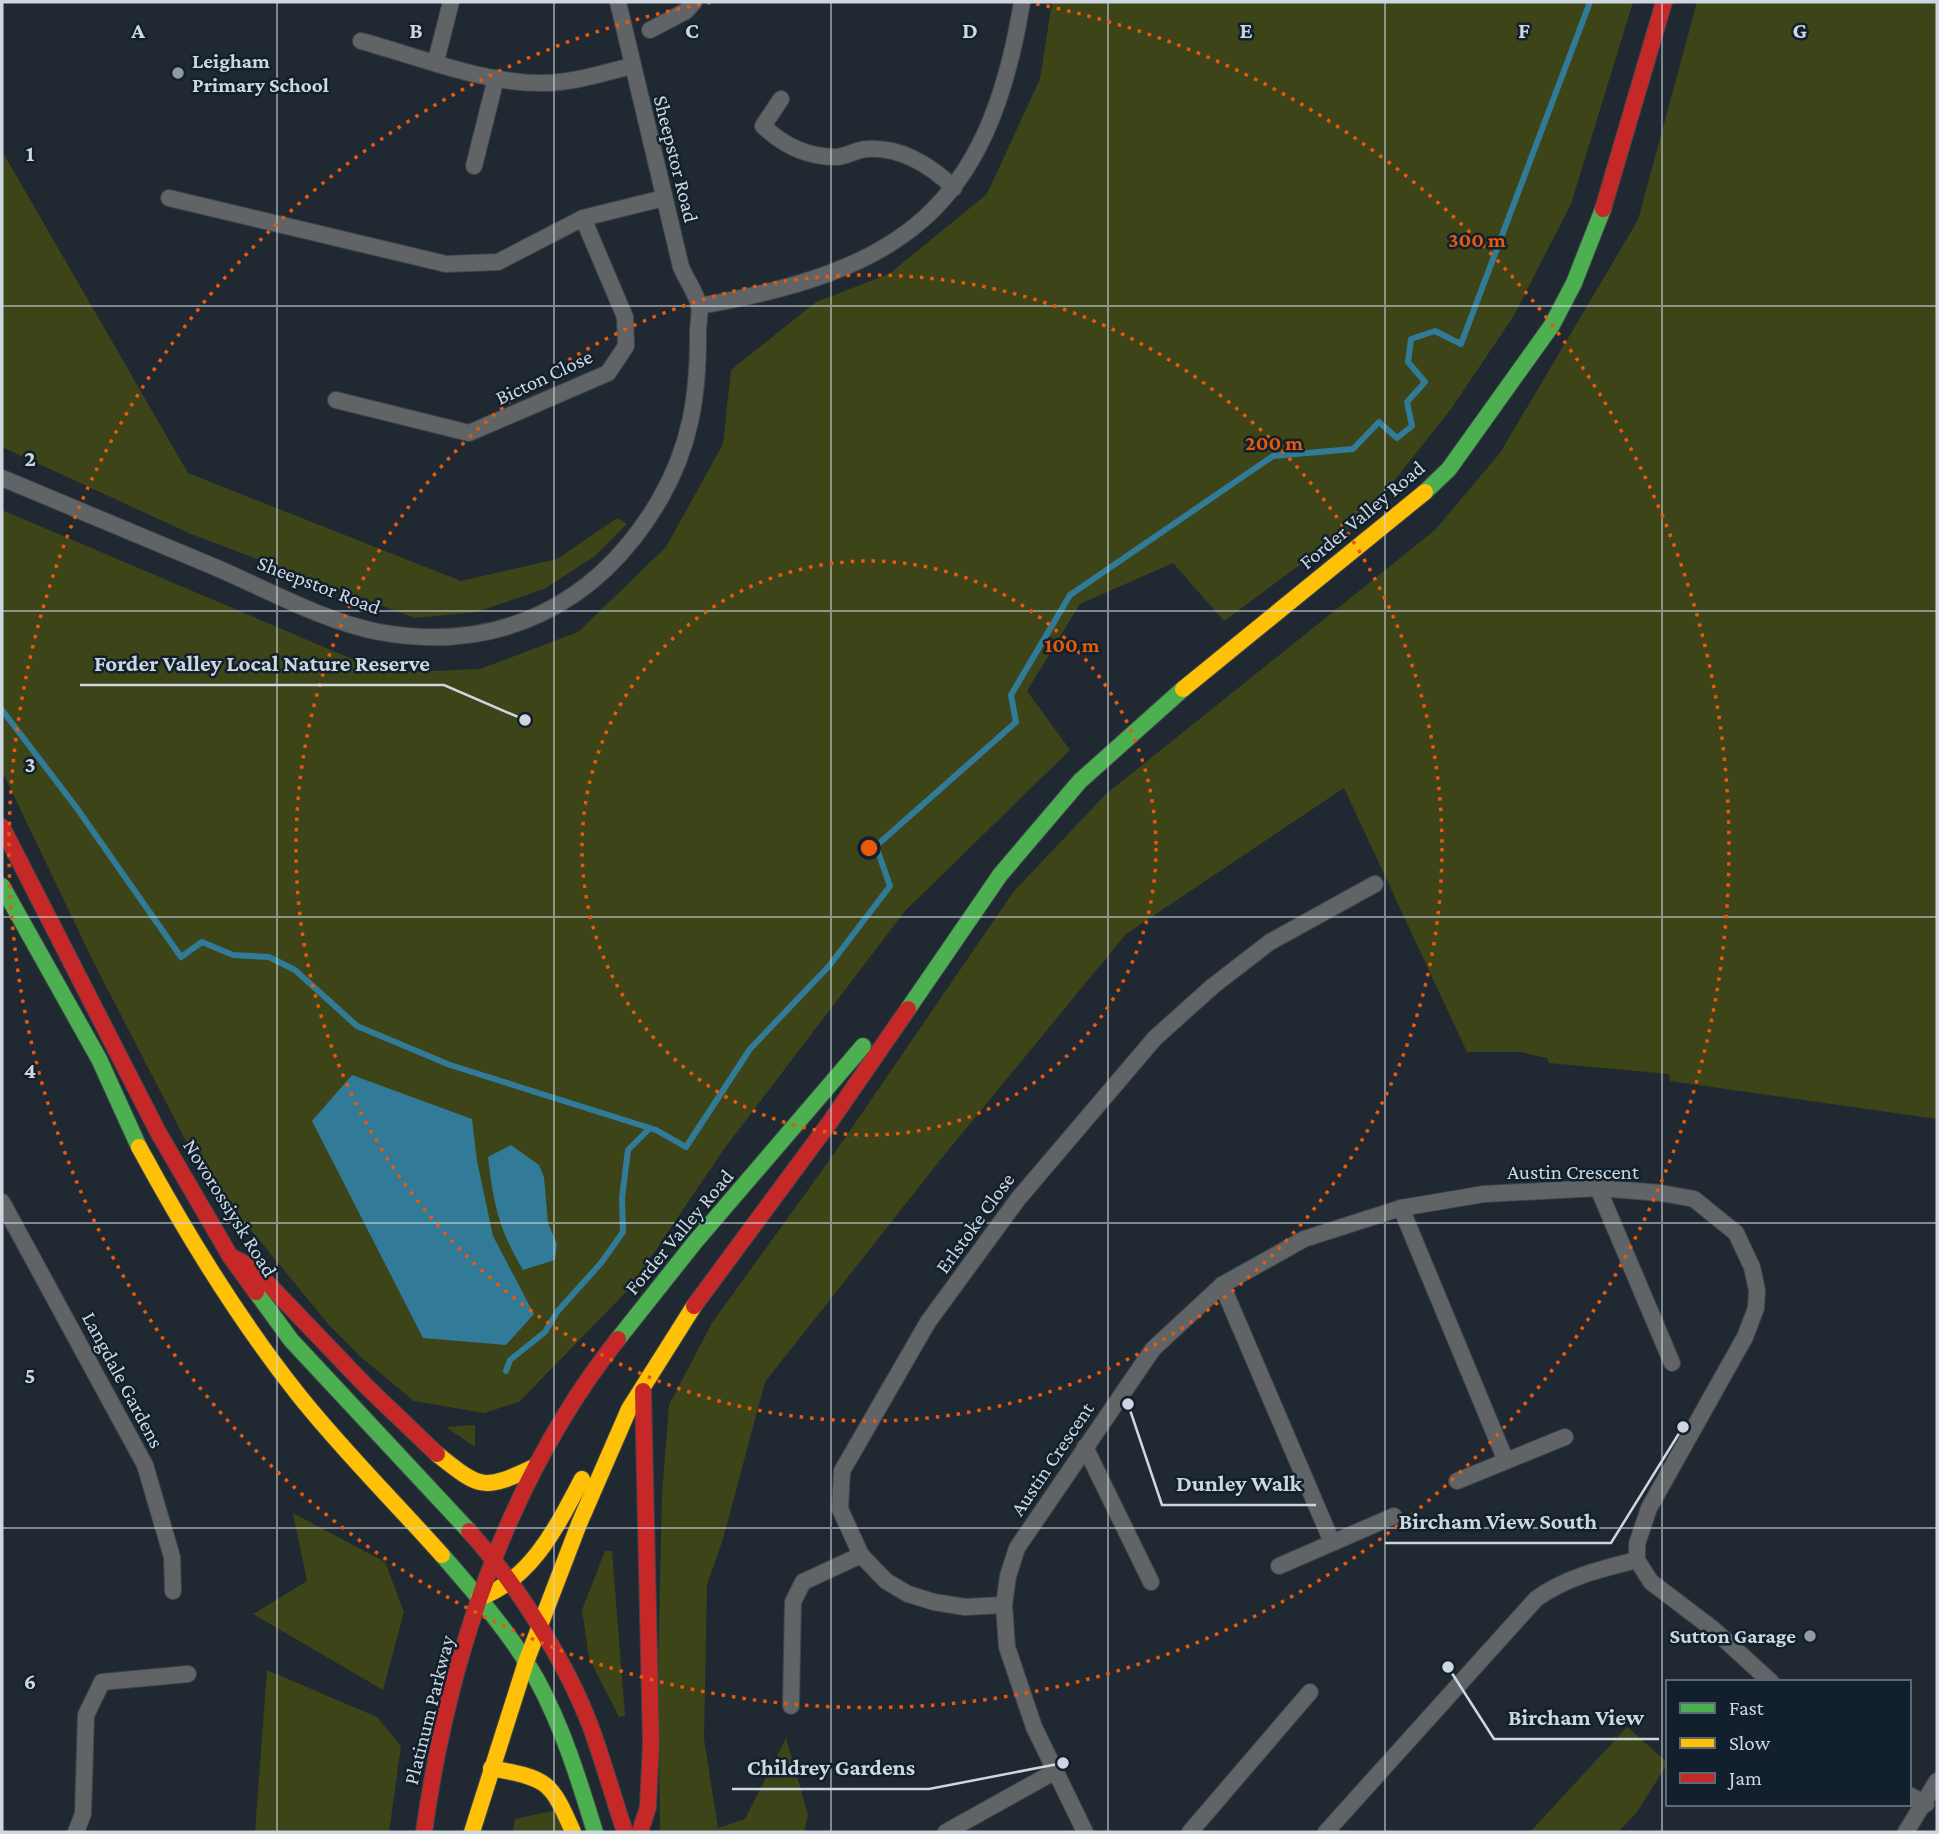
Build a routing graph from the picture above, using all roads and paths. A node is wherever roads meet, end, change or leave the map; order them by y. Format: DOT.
graph roads {
  1 [pos="451,2"];
  2 [pos="618,2"];
  3 [pos="694,2"];
  4 [pos="1022,2"];
  5 [pos="1664,2"];
  6 [pos="650,30"];
  7 [pos="361,41"];
  8 [pos="436,61"];
  9 [pos="632,66"];
  10 [pos="496,78"];
  11 [pos="781,99"];
  12 [pos="474,166"];
  13 [pos="954,188"];
  14 [pos="169,198"];
  15 [pos="664,198"];
  16 [pos="583,218"];
  17 [pos="699,306"];
  18 [pos="336,400"];
  19 [pos="2,478"];
  20 [pos="2,827"];
  21 [pos="1376,884"];
  22 [pos="2,886"];
  23 [pos="963,926"];
  24 [pos="1598,1188"];
  25 [pos="2,1202"];
  26 [pos="1401,1208"];
  27 [pos="230,1256"];
  28 [pos="1222,1285"];
  29 [pos="1672,1363"];
  30 [pos="643,1391"];
  31 [pos="629,1409"];
  32 [pos="1565,1437"];
  33 [pos="1085,1447"];
  34 [pos="1506,1461"];
  35 [pos="534,1467"];
  36 [pos="1457,1481"];
  37 [pos="1394,1516"];
  38 [pos="1332,1542"];
  39 [pos="861,1555"];
  40 [pos="1637,1560"];
  41 [pos="496,1561"];
  42 [pos="1279,1566"];
  43 [pos="1151,1582"];
  44 [pos="511,1583"];
  45 [pos="173,1591"];
  46 [pos="479,1598"];
  47 [pos="1003,1605"];
  48 [pos="541,1628"];
  49 [pos="526,1662"];
  50 [pos="188,1674"];
  51 [pos="1769,1680"];
  52 [pos="1310,1692"];
  53 [pos="791,1706"];
  54 [pos="491,1768"];
  55 [pos="1054,1772"];
  56 [pos="1937,1781"];
  57 [pos="1911,1796"];
  58 [pos="1926,1804"];
  59 [pos="76,1832"];
  60 [pos="424,1832"];
  61 [pos="472,1832"];
  62 [pos="573,1832"];
  63 [pos="595,1832"];
  64 [pos="625,1832"];
  65 [pos="640,1832"];
  66 [pos="946,1832"];
  67 [pos="1085,1832"];
  68 [pos="1190,1832"];
  69 [pos="1326,1832"];
  70 [pos="1906,1832"];
  1 -- 8 [label="street"];
  2 -- 9 [label="street, Sheepstor Road"];
  3 -- 6 [label="street"];
  4 -- 13 [label="street"];
  5 -- 23 [label="main road, Forder Valley Road"];
  7 -- 8 [label="street"];
  8 -- 10 [label="street"];
  9 -- 10 [label="street"];
  9 -- 15 [label="street, Sheepstor Road"];
  10 -- 12 [label="street"];
  11 -- 13 [label="street"];
  13 -- 17 [label="street"];
  14 -- 16 [label="street"];
  15 -- 16 [label="street"];
  15 -- 17 [label="street, Sheepstor Road"];
  16 -- 18 [label="street, Bicton Close"];
  17 -- 19 [label="street, Sheepstor Road"];
  20 -- 27 [label="main road, Novorossiysk Road"];
  21 -- 39 [label="street, Erlstoke Close"];
  22 -- 46 [label="main road"];
  23 -- 30 [label="main road, Forder Valley Road"];
  23 -- 35 [label="main road, Forder Valley Road"];
  24 -- 26 [label="street, Austin Crescent"];
  24 -- 29 [label="street"];
  24 -- 40 [label="street, Austin Crescent"];
  25 -- 45 [label="street, Langdale Gardens"];
  26 -- 28 [label="street, Austin Crescent"];
  26 -- 34 [label="street"];
  27 -- 35 [label="main road"];
  27 -- 41 [label="main road, Novorossiysk Road"];
  28 -- 33 [label="street, Austin Crescent"];
  28 -- 38 [label="street"];
  30 -- 31 [label="main road, Forder Valley Road"];
  30 -- 65 [label="main road"];
  31 -- 44 [label="main road"];
  31 -- 48 [label="main road, Forder Valley Road"];
  32 -- 34 [label="street"];
  33 -- 43 [label="street"];
  33 -- 47 [label="street, Austin Crescent"];
  34 -- 36 [label="street"];
  35 -- 41 [label="main road, Forder Valley Road"];
  37 -- 38 [label="street"];
  38 -- 42 [label="street"];
  39 -- 47 [label="street, Erlstoke Close"];
  39 -- 53 [label="street"];
  40 -- 51 [label="street"];
  40 -- 69 [label="street"];
  41 -- 44 [label="main road, Novorossiysk Road"];
  41 -- 46 [label="main road, Forder Valley Road"];
  44 -- 46 [label="main road"];
  44 -- 48 [label="main road, Novorossiysk Road"];
  46 -- 49 [label="main road"];
  46 -- 60 [label="main road, Platinum Parkway"];
  47 -- 55 [label="street, Austin Crescent"];
  48 -- 49 [label="main road, Forder Valley Road"];
  48 -- 64 [label="main road"];
  49 -- 54 [label="main road, Forder Valley Road"];
  49 -- 63 [label="main road"];
  50 -- 59 [label="street"];
  52 -- 68 [label="street"];
  54 -- 61 [label="main road"];
  54 -- 62 [label="main road"];
  55 -- 66 [label="street"];
  55 -- 67 [label="street, Austin Crescent"];
  56 -- 58 [label="street"];
  57 -- 58 [label="street"];
  58 -- 70 [label="street"];
}
